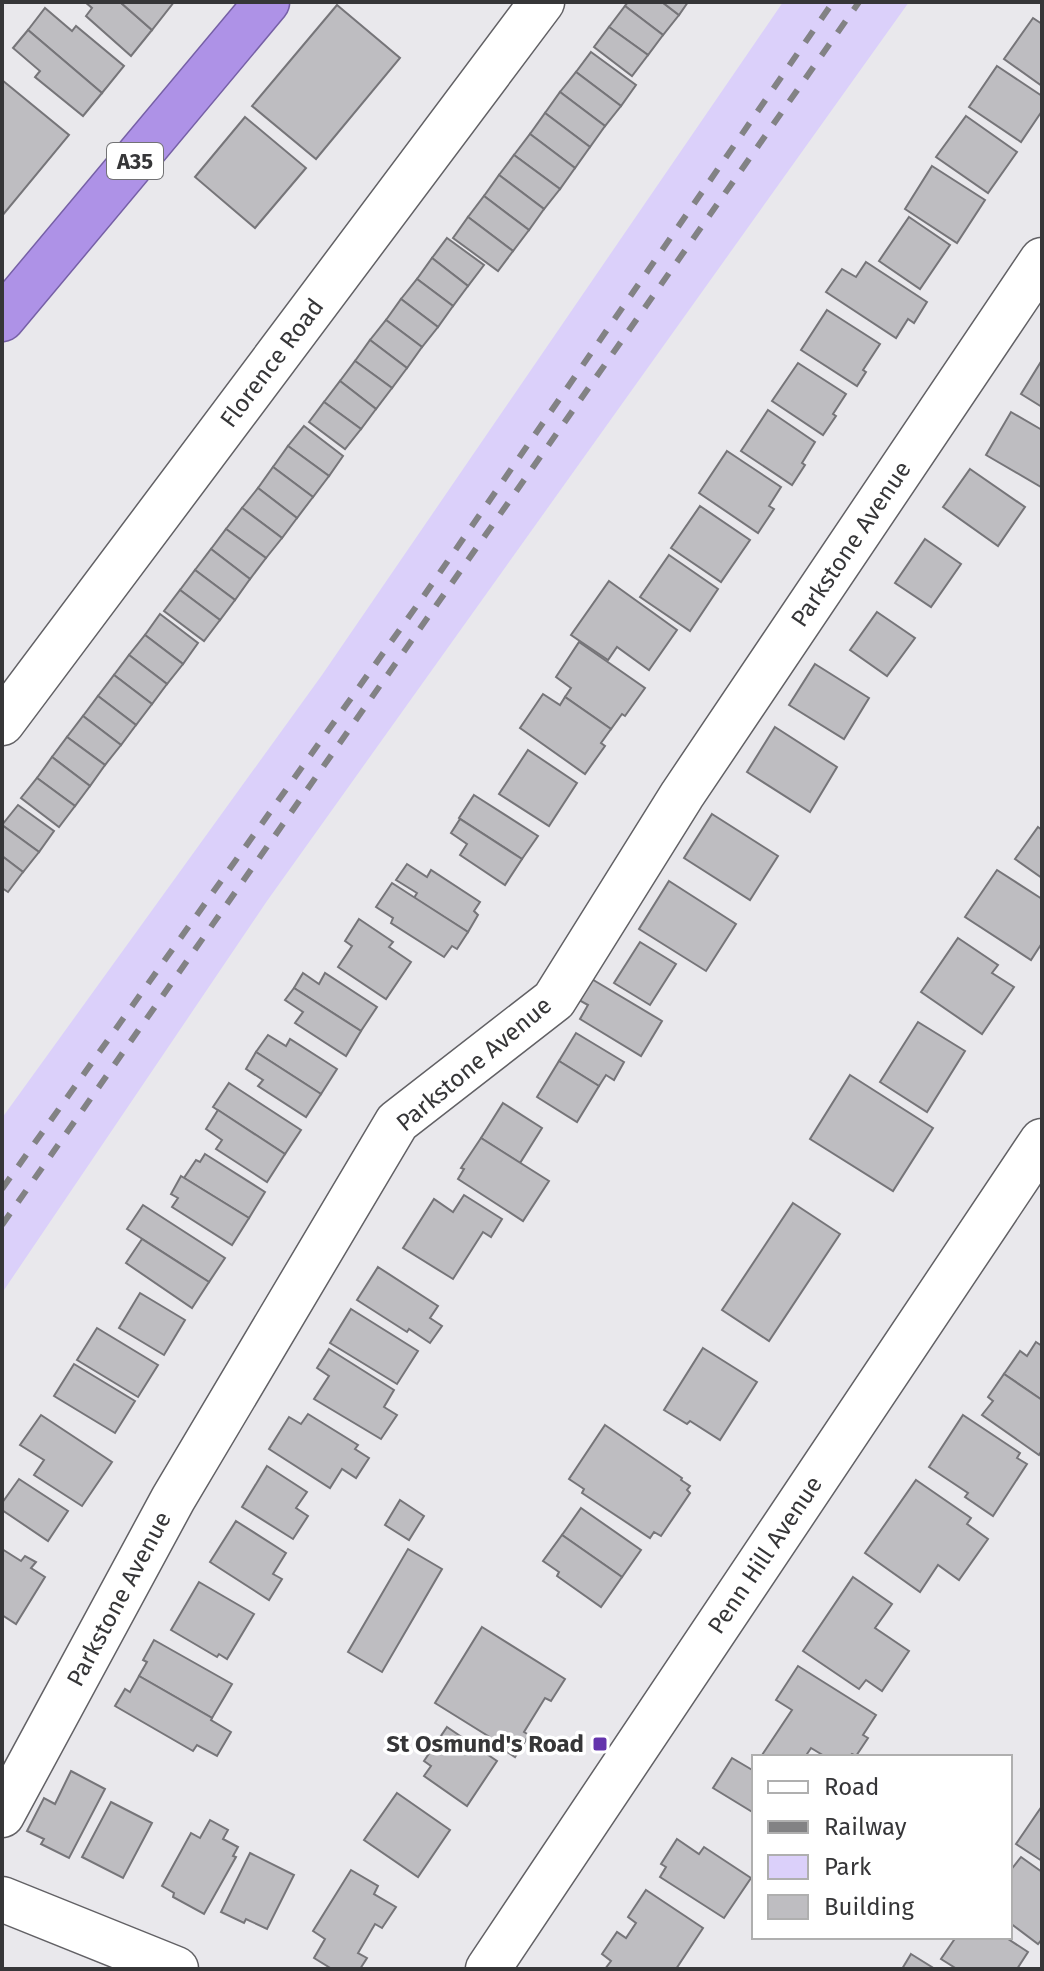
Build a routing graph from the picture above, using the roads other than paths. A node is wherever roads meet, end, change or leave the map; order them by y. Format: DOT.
graph roads {
  1 [pos="267,2"];
  2 [pos="542,2"];
  3 [pos="1042,260"];
  4 [pos="2,319"];
  5 [pos="2,723"];
  6 [pos="1042,1141"];
  7 [pos="2,1815"];
  8 [pos="2,1899"];
  9 [pos="176,1969"];
  10 [pos="488,1969"];
  1 -- 4 [label="highway, A35"];
  2 -- 5 [label="street, Florence Road"];
  3 -- 7 [label="street, Parkstone Avenue"];
  6 -- 10 [label="street, Penn Hill Avenue"];
  8 -- 9 [label="street"];
}
